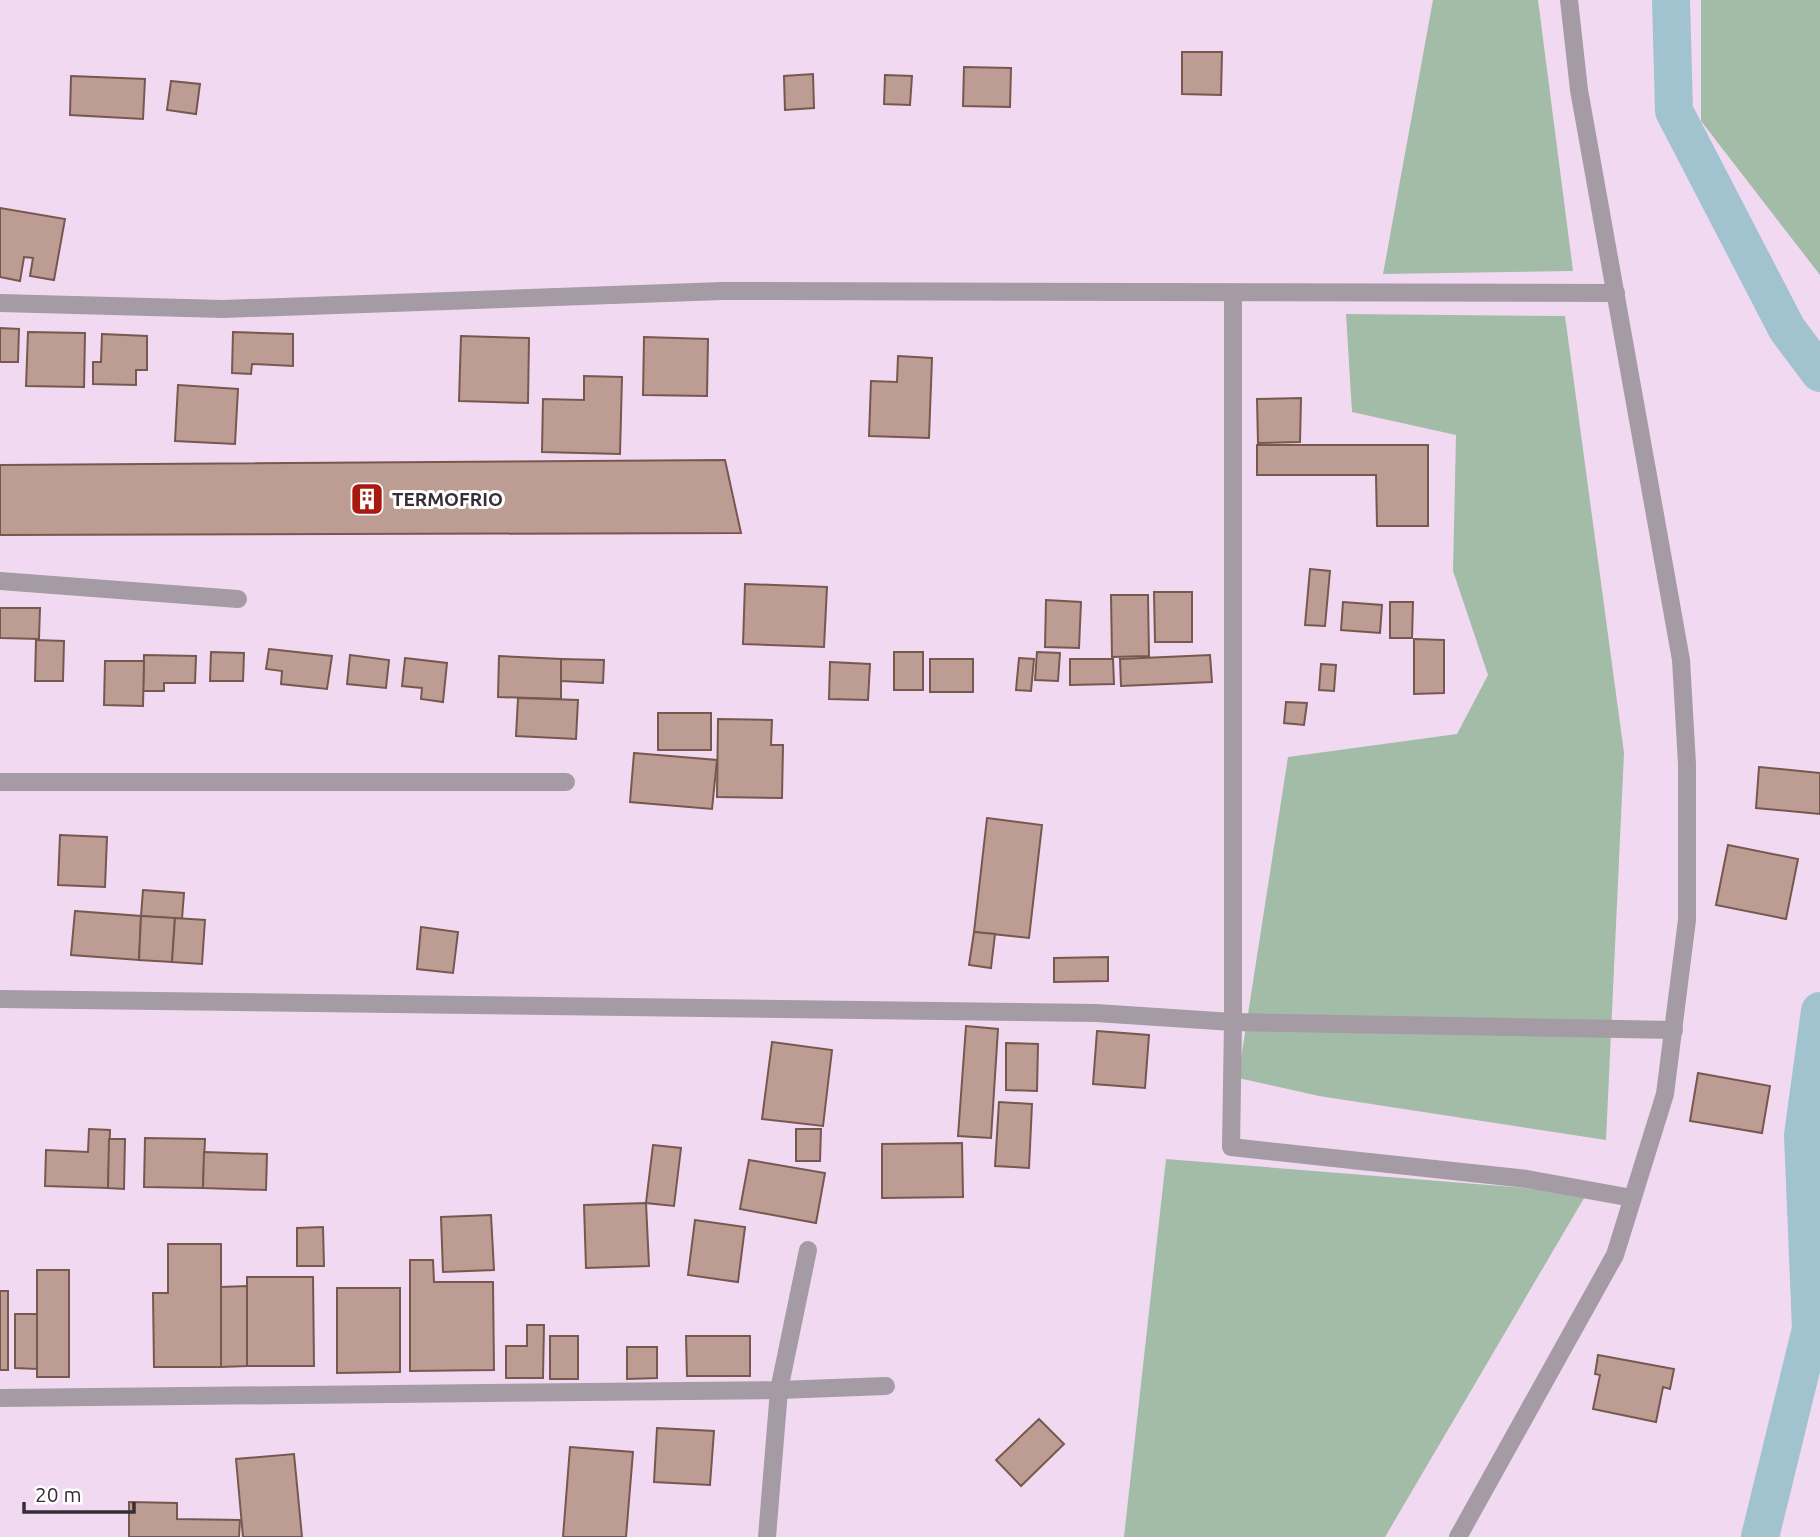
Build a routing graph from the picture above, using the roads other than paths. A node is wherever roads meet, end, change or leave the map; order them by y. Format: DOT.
graph roads {
  1 [pos="1569,0"];
  2 [pos="1233,293"];
  3 [pos="1616,293"];
  4 [pos="0,303"];
  5 [pos="0,581"];
  6 [pos="238,599"];
  7 [pos="0,782"];
  8 [pos="566,782"];
  9 [pos="0,999"];
  10 [pos="1233,1022"];
  11 [pos="1674,1031"];
  12 [pos="1632,1198"];
  13 [pos="808,1250"];
  14 [pos="886,1386"];
  15 [pos="779,1390"];
  16 [pos="0,1398"];
  17 [pos="767,1537"];
  18 [pos="1458,1537"];
  1 -- 3 [label="street"];
  2 -- 3 [label="street"];
  2 -- 4 [label="street"];
  2 -- 10 [label="street"];
  3 -- 11 [label="street"];
  5 -- 6 [label="street"];
  7 -- 8 [label="street"];
  9 -- 10 [label="street"];
  10 -- 11 [label="street"];
  10 -- 12 [label="street"];
  11 -- 12 [label="street"];
  12 -- 18 [label="street"];
  13 -- 15 [label="street"];
  14 -- 15 [label="street"];
  15 -- 16 [label="street"];
  15 -- 17 [label="street"];
}
